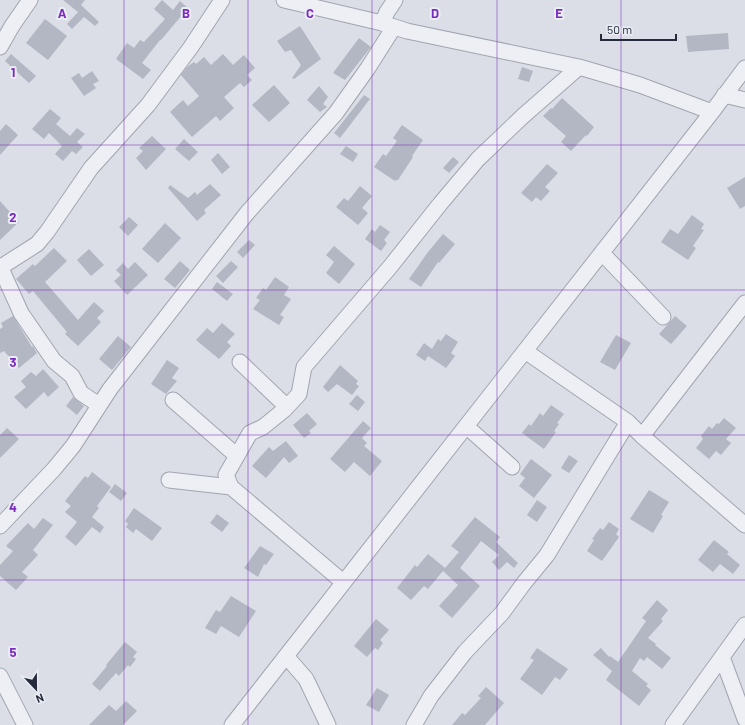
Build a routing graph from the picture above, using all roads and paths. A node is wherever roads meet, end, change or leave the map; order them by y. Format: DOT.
graph roads {
  1 [pos="30,0"];
  2 [pos="222,0"];
  3 [pos="284,0"];
  4 [pos="395,0"];
  5 [pos="388,25"];
  6 [pos="0,47"];
  7 [pos="579,67"];
  8 [pos="745,68"];
  9 [pos="724,95"];
  10 [pos="745,100"];
  11 [pos="712,112"];
  12 [pos="602,253"];
  13 [pos="0,266"];
  14 [pos="745,303"];
  15 [pos="663,317"];
  16 [pos="525,351"];
  17 [pos="240,362"];
  18 [pos="173,400"];
  19 [pos="99,405"];
  20 [pos="287,407"];
  21 [pos="628,422"];
  22 [pos="466,426"];
  23 [pos="642,436"];
  24 [pos="237,456"];
  25 [pos="512,467"];
  26 [pos="169,480"];
  27 [pos="231,487"];
  28 [pos="745,525"];
  29 [pos="0,526"];
  30 [pos="344,582"];
  31 [pos="745,625"];
  32 [pos="286,656"];
  33 [pos="722,657"];
  34 [pos="0,676"];
  35 [pos="745,719"];
  36 [pos="25,725"];
  37 [pos="232,725"];
  38 [pos="328,725"];
  39 [pos="414,725"];
  40 [pos="673,725"];
  1 -- 6 [label="street"];
  2 -- 13 [label="street"];
  3 -- 5 [label="street"];
  4 -- 5 [label="street"];
  5 -- 7 [label="street"];
  5 -- 19 [label="street"];
  7 -- 11 [label="street"];
  7 -- 20 [label="street"];
  8 -- 9 [label="street"];
  9 -- 10 [label="street"];
  9 -- 11 [label="street"];
  11 -- 12 [label="street"];
  12 -- 15 [label="street"];
  12 -- 16 [label="street"];
  13 -- 19 [label="street"];
  14 -- 23 [label="street"];
  16 -- 21 [label="street"];
  16 -- 22 [label="street"];
  17 -- 20 [label="street"];
  18 -- 24 [label="street"];
  19 -- 29 [label="street"];
  20 -- 24 [label="street"];
  21 -- 23 [label="street"];
  21 -- 39 [label="street"];
  22 -- 25 [label="street"];
  22 -- 30 [label="street"];
  23 -- 28 [label="street"];
  24 -- 27 [label="street"];
  26 -- 27 [label="street"];
  27 -- 30 [label="street"];
  30 -- 32 [label="street"];
  31 -- 33 [label="street"];
  32 -- 37 [label="street"];
  32 -- 38 [label="street"];
  33 -- 35 [label="street"];
  33 -- 40 [label="street"];
  34 -- 36 [label="street"];
}
